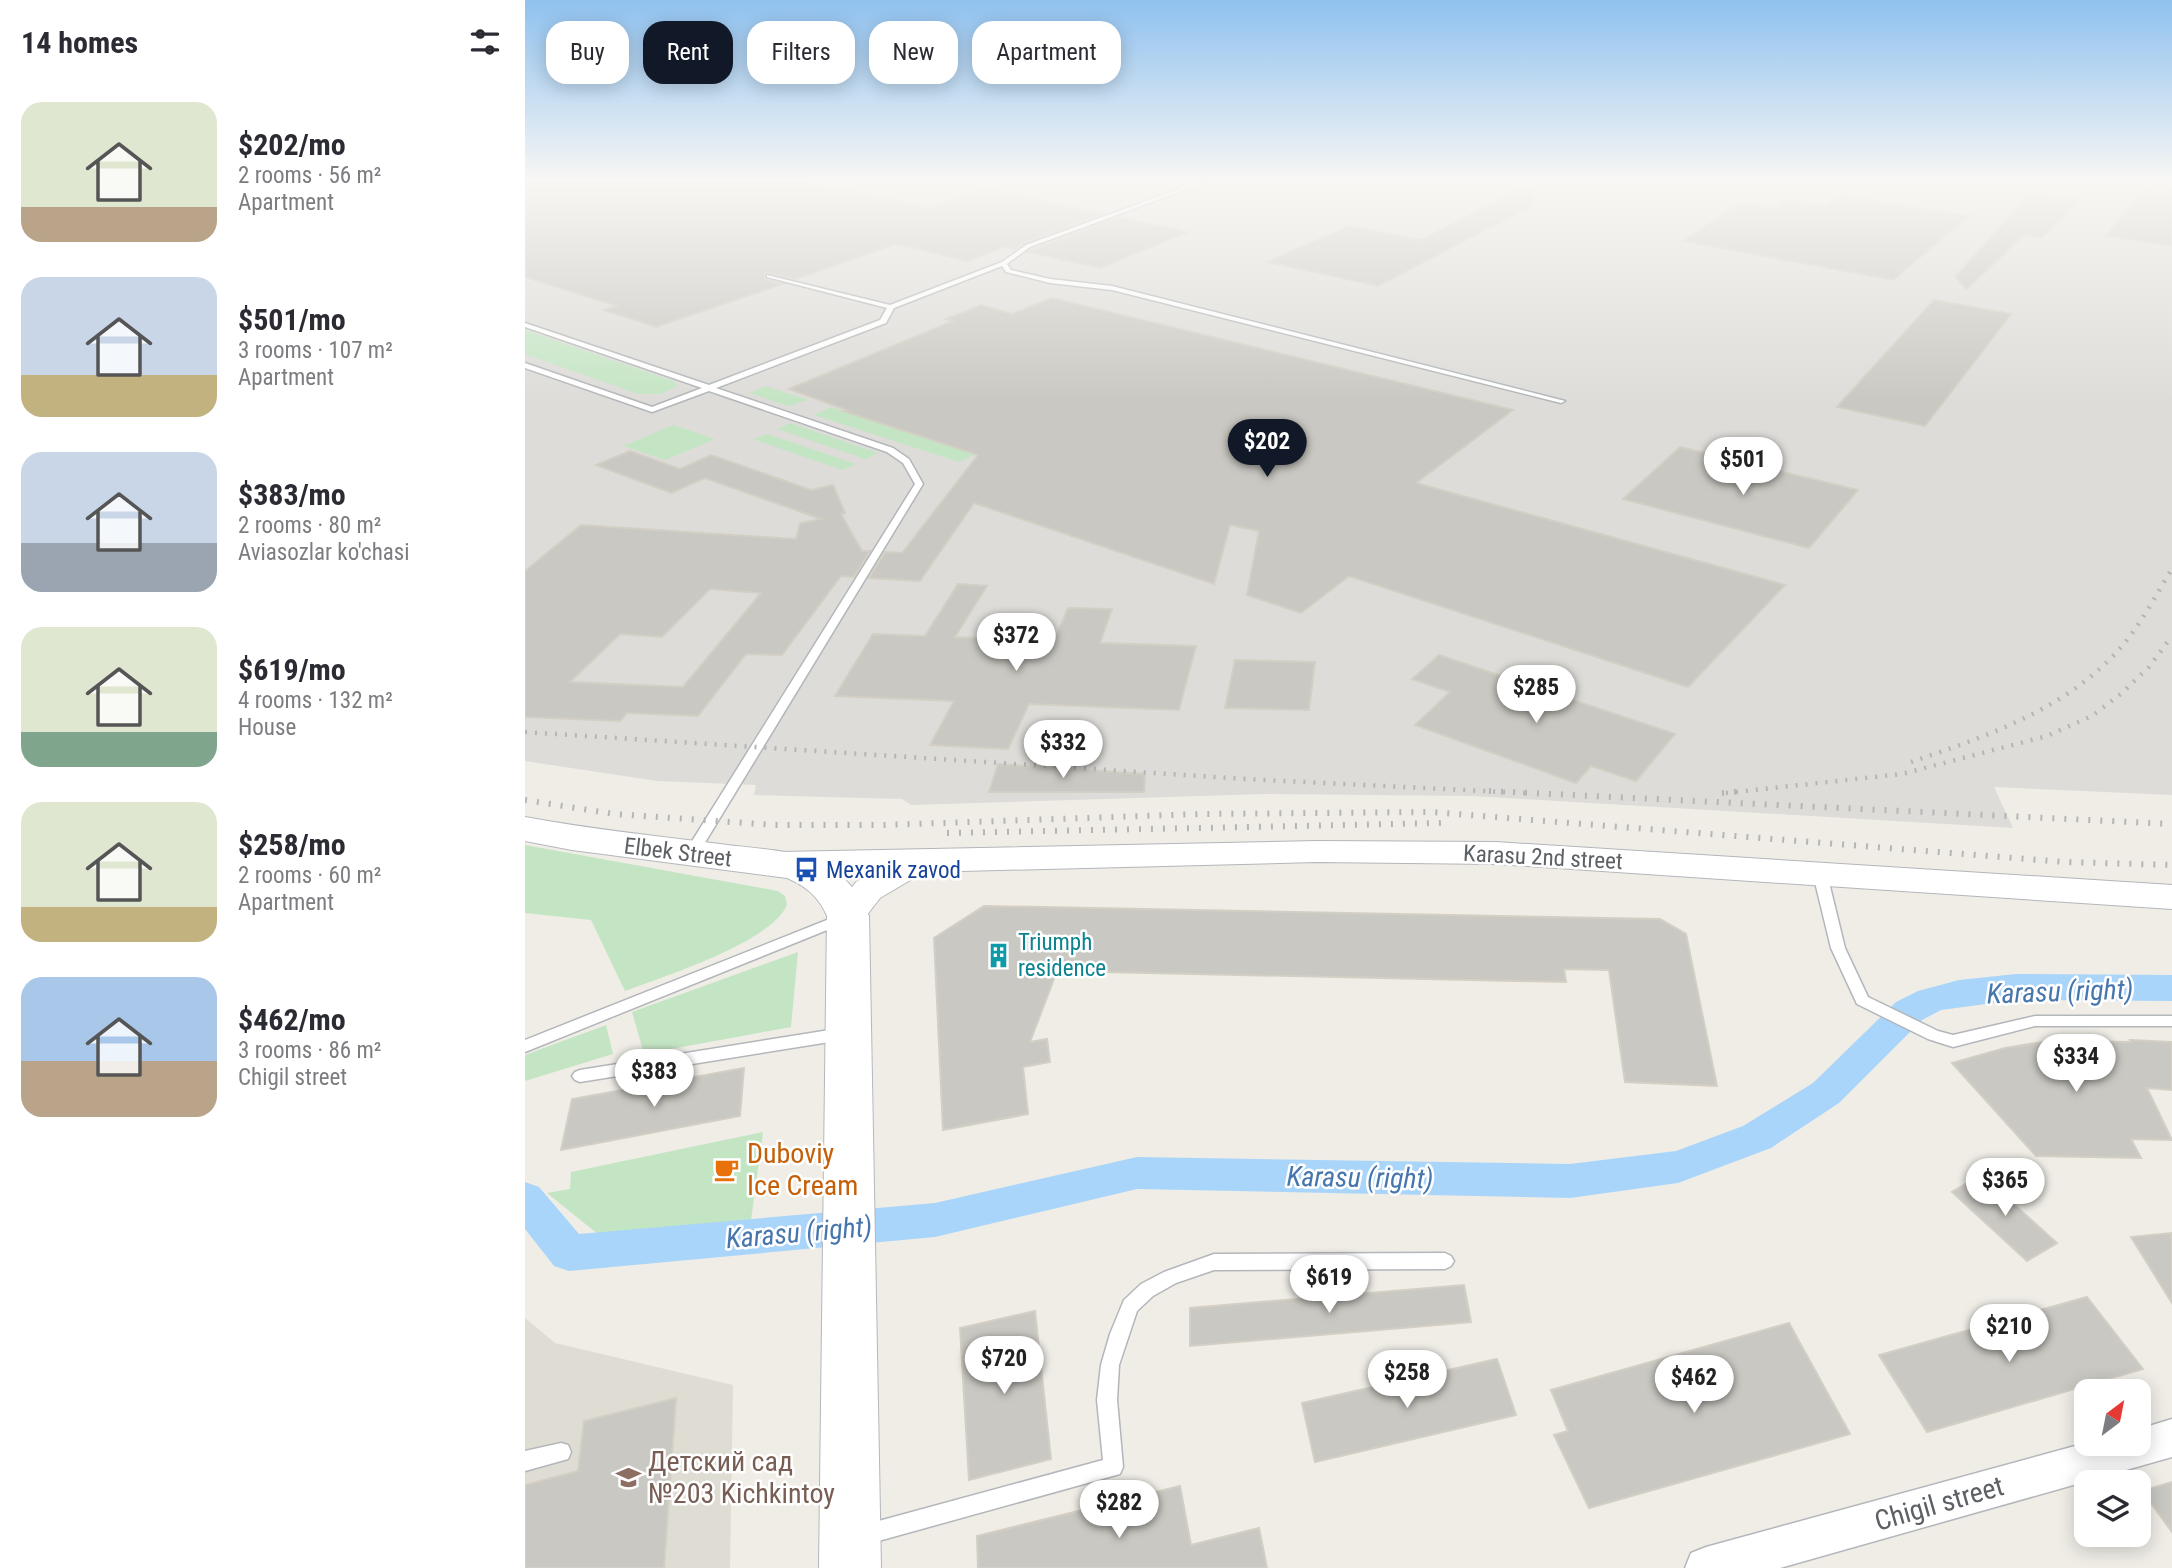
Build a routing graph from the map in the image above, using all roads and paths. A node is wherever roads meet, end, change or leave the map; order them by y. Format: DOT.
graph roads {
  1 [pos="1015,255"];
  2 [pos="1004,263"];
  3 [pos="769,276"];
  4 [pos="891,307"];
  5 [pos="525,325"];
  6 [pos="525,365"];
  7 [pos="708,388"];
  8 [pos="1561,401"];
  9 [pos="525,829"];
  10 [pos="691,854"];
  11 [pos="778,863"];
  12 [pos="914,863"];
  13 [pos="1820,874"];
  14 [pos="2172,897"];
  15 [pos="838,899"];
  16 [pos="1862,1000"];
  17 [pos="2172,1021"];
  18 [pos="850,1032"];
  19 [pos="525,1045"];
  20 [pos="579,1076"];
  21 [pos="1445,1261"];
  22 [pos="2172,1438"];
  23 [pos="561,1452"];
  24 [pos="525,1461"];
  25 [pos="850,1553"];
  26 [pos="1706,1568"];
  1 -- 2 [label="lane"];
  2 -- 4 [label="lane"];
  2 -- 8 [label="lane"];
  3 -- 4 [label="lane"];
  4 -- 7 [label="lane"];
  5 -- 7 [label="lane"];
  6 -- 7 [label="lane"];
  7 -- 10 [label="lane"];
  9 -- 10 [label="main road, Elbek Street"];
  10 -- 11 [label="main road, Elbek Street"];
  11 -- 12 [label="street, Karasu 2nd street"];
  11 -- 15 [label="main road, Elbek Street"];
  12 -- 13 [label="street, Karasu 2nd street"];
  12 -- 15 [label="street, Karasu 2nd street"];
  13 -- 14 [label="street, Karasu 2nd street"];
  13 -- 16 [label="lane"];
  15 -- 18 [label="main road"];
  15 -- 19 [label="lane"];
  16 -- 17 [label="lane"];
  18 -- 20 [label="lane"];
  18 -- 25 [label="main road"];
  21 -- 25 [label="lane"];
  22 -- 26 [label="street, Chigil street"];
  23 -- 24 [label="lane"];
}
